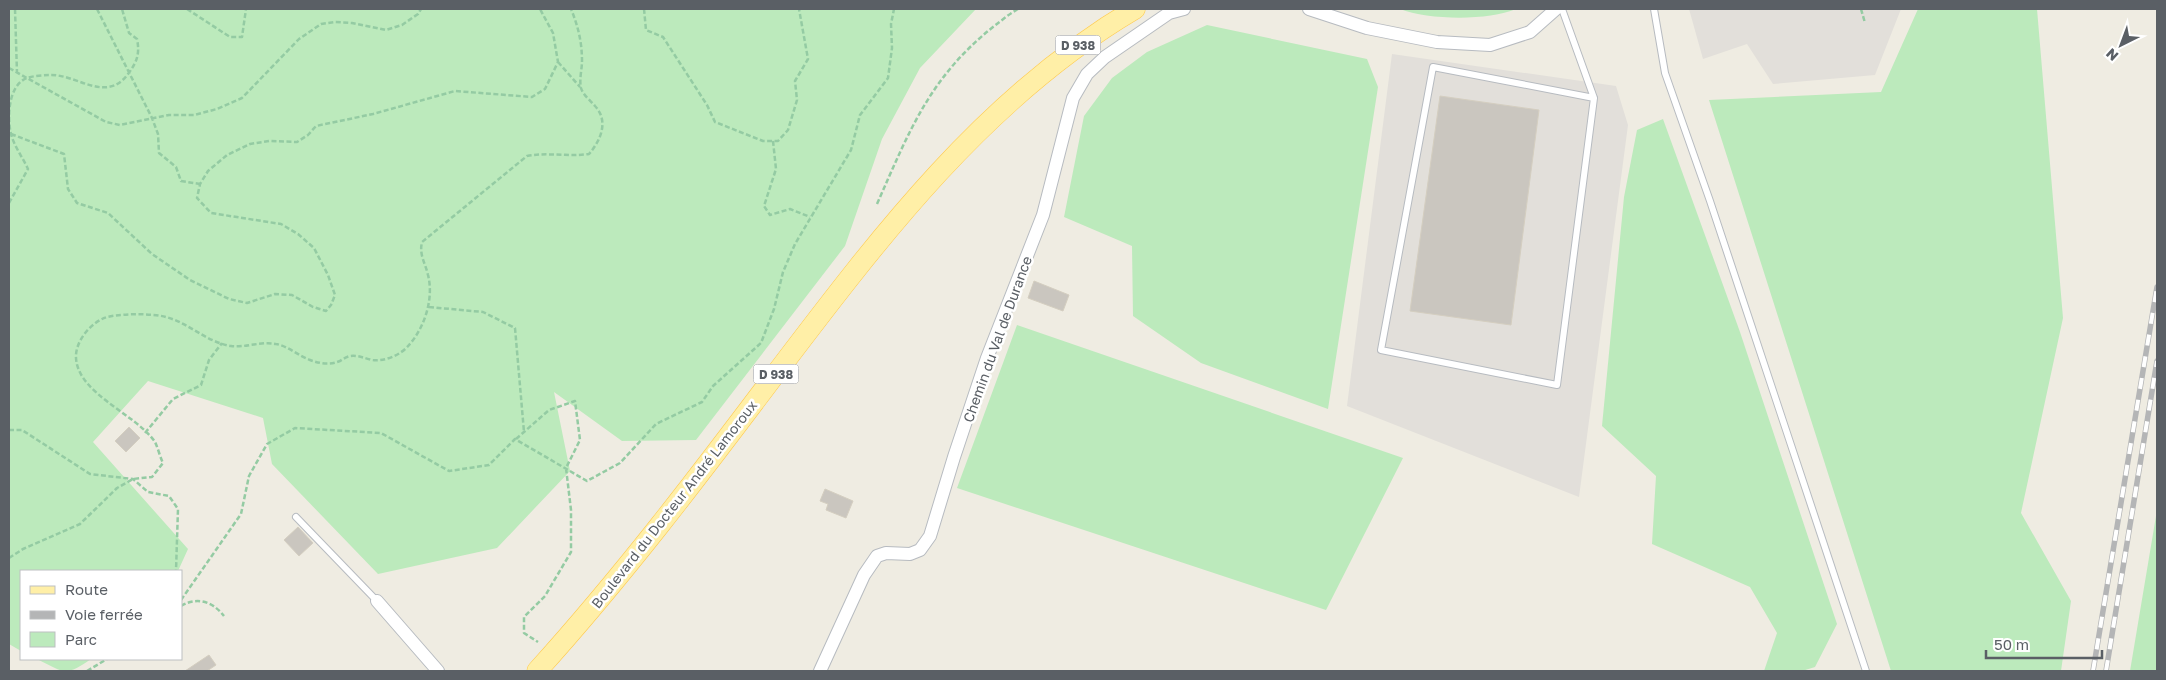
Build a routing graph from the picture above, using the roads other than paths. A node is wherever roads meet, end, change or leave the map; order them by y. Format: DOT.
graph roads {
  1 [pos="1134,9"];
  2 [pos="1184,9"];
  3 [pos="1309,9"];
  4 [pos="1556,9"];
  5 [pos="1562,9"];
  6 [pos="1654,9"];
  7 [pos="1594,98"];
  8 [pos="296,516"];
  9 [pos="377,601"];
  10 [pos="438,671"];
  11 [pos="537,671"];
  12 [pos="820,671"];
  13 [pos="1866,671"];
  1 -- 11 [label="main road, Boulevard du Docteur André Lamoroux / D 938"];
  2 -- 12 [label="street, Chemin du Val de Durance"];
  3 -- 4 [label="street"];
  5 -- 7 [label="lane"];
  6 -- 13 [label="lane"];
  7 -- 7 [label="lane"];
  8 -- 9 [label="lane"];
  9 -- 10 [label="street"];
}
